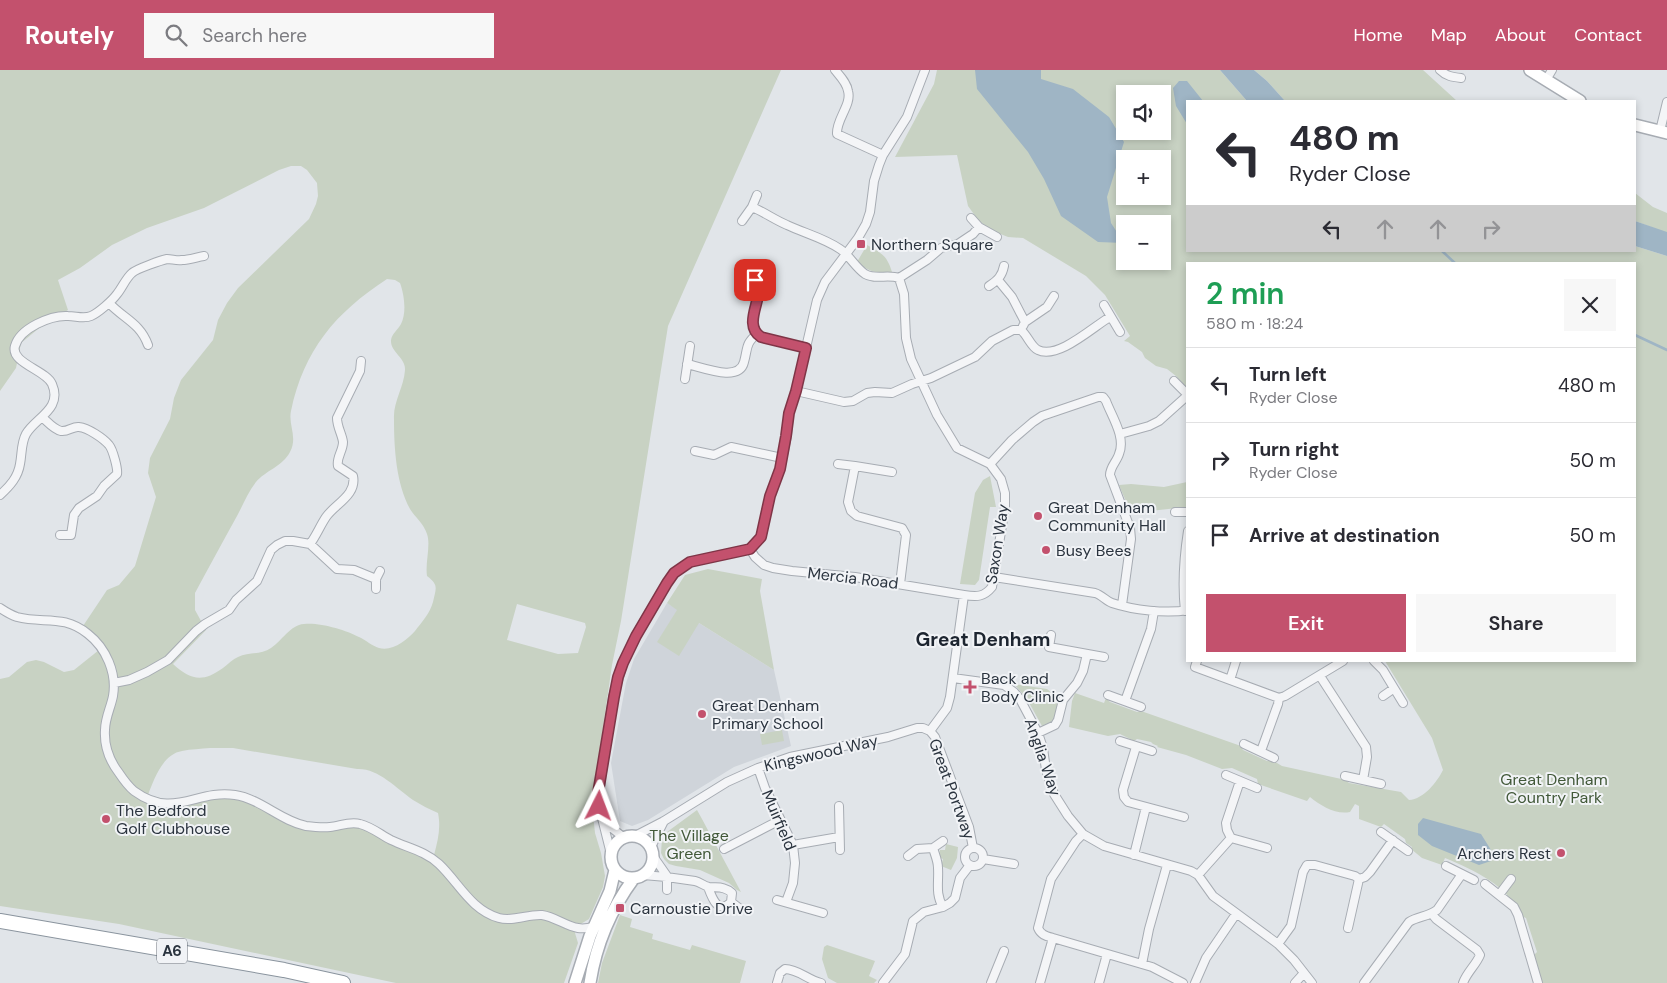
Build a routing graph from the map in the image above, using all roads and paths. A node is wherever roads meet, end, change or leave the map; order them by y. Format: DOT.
graph roads {
  1 [pos="836,70"];
  2 [pos="925,70"];
  3 [pos="1440,70"];
  4 [pos="1530,70"];
  5 [pos="1552,70"];
  6 [pos="1461,78"];
  7 [pos="1546,80"];
  8 [pos="1577,100"];
  9 [pos="1667,102"];
  10 [pos="1636,124"];
  11 [pos="1663,132"];
  12 [pos="883,155"];
  13 [pos="757,195"];
  14 [pos="752,207"];
  15 [pos="972,218"];
  16 [pos="742,221"];
  17 [pos="979,227"];
  18 [pos="997,237"];
  19 [pos="846,254"];
  20 [pos="204,256"];
  21 [pos="1004,266"];
  22 [pos="745,273"];
  23 [pos="899,278"];
  24 [pos="998,280"];
  25 [pos="989,286"];
  26 [pos="1054,296"];
  27 [pos="109,302"];
  28 [pos="1104,304"];
  29 [pos="1110,317"];
  30 [pos="1025,322"];
  31 [pos="1020,330"];
  32 [pos="1120,332"];
  33 [pos="757,334"];
  34 [pos="979,339"];
  35 [pos="148,345"];
  36 [pos="690,346"];
  37 [pos="986,346"];
  38 [pos="806,348"];
  39 [pos="361,361"];
  40 [pos="687,364"];
  41 [pos="360,371"];
  42 [pos="367,377"];
  43 [pos="685,379"];
  44 [pos="1174,381"];
  45 [pos="921,382"];
  46 [pos="796,391"];
  47 [pos="1186,393"];
  48 [pos="1186,397"];
  49 [pos="42,417"];
  50 [pos="1120,434"];
  51 [pos="695,451"];
  52 [pos="782,458"];
  53 [pos="838,464"];
  54 [pos="990,464"];
  55 [pos="855,466"];
  56 [pos="892,472"];
  57 [pos="0,494"];
  58 [pos="1175,512"];
  59 [pos="1186,512"];
  60 [pos="60,535"];
  61 [pos="310,544"];
  62 [pos="1186,545"];
  63 [pos="750,549"];
  64 [pos="380,571"];
  65 [pos="994,578"];
  66 [pos="376,579"];
  67 [pos="900,584"];
  68 [pos="376,589"];
  69 [pos="964,595"];
  70 [pos="1122,605"];
  71 [pos="0,608"];
  72 [pos="1186,610"];
  73 [pos="1154,611"];
  74 [pos="1051,635"];
  75 [pos="1087,654"];
  76 [pos="1104,657"];
  77 [pos="1197,662"];
  78 [pos="1236,662"];
  79 [pos="1341,662"];
  80 [pos="1375,662"];
  81 [pos="1320,676"];
  82 [pos="953,678"];
  83 [pos="1230,680"];
  84 [pos="114,683"];
  85 [pos="1393,689"];
  86 [pos="1108,696"];
  87 [pos="1383,696"];
  88 [pos="1279,698"];
  89 [pos="1125,701"];
  90 [pos="1404,703"];
  91 [pos="1142,707"];
  92 [pos="930,731"];
  93 [pos="1038,733"];
  94 [pos="1120,741"];
  95 [pos="1244,744"];
  96 [pos="1136,747"];
  97 [pos="1152,751"];
  98 [pos="1261,751"];
  99 [pos="1274,758"];
  100 [pos="758,768"];
  101 [pos="1226,776"];
  102 [pos="1345,776"];
  103 [pos="1363,780"];
  104 [pos="1240,781"];
  105 [pos="1381,784"];
  106 [pos="1257,788"];
  107 [pos="839,806"];
  108 [pos="1146,807"];
  109 [pos="1184,817"];
  110 [pos="780,820"];
  111 [pos="602,821"];
  112 [pos="664,821"];
  113 [pos="1381,832"];
  114 [pos="1083,834"];
  115 [pos="629,836"];
  116 [pos="839,837"];
  117 [pos="1231,838"];
  118 [pos="1393,840"];
  119 [pos="944,841"];
  120 [pos="738,843"];
  121 [pos="793,845"];
  122 [pos="933,848"];
  123 [pos="973,848"];
  124 [pos="1267,848"];
  125 [pos="724,849"];
  126 [pos="840,850"];
  127 [pos="742,851"];
  128 [pos="1408,851"];
  129 [pos="652,852"];
  130 [pos="610,854"];
  131 [pos="1134,854"];
  132 [pos="908,856"];
  133 [pos="983,859"];
  134 [pos="1014,864"];
  135 [pos="970,865"];
  136 [pos="1167,865"];
  137 [pos="1446,866"];
  138 [pos="615,870"];
  139 [pos="1462,874"];
  140 [pos="1198,875"];
  141 [pos="639,876"];
  142 [pos="667,876"];
  143 [pos="1360,879"];
  144 [pos="1512,879"];
  145 [pos="1474,880"];
  146 [pos="1484,884"];
  147 [pos="708,887"];
  148 [pos="667,890"];
  149 [pos="1499,894"];
  150 [pos="777,900"];
  151 [pos="732,902"];
  152 [pos="786,902"];
  153 [pos="943,907"];
  154 [pos="739,908"];
  155 [pos="823,913"];
  156 [pos="1236,914"];
  157 [pos="1432,914"];
  158 [pos="0,921"];
  159 [pos="1351,925"];
  160 [pos="594,927"];
  161 [pos="579,928"];
  162 [pos="1053,938"];
  163 [pos="588,942"];
  164 [pos="1278,944"];
  165 [pos="1004,951"];
  166 [pos="1106,954"];
  167 [pos="1142,964"];
  168 [pos="771,970"];
  169 [pos="780,973"];
  170 [pos="1304,973"];
  171 [pos="1165,974"];
  172 [pos="343,983"];
  173 [pos="575,983"];
  174 [pos="590,983"];
  175 [pos="777,983"];
  176 [pos="820,983"];
  177 [pos="883,983"];
  178 [pos="991,983"];
  179 [pos="1040,983"];
  180 [pos="1099,983"];
  181 [pos="1161,983"];
  182 [pos="1183,983"];
  183 [pos="1195,983"];
  184 [pos="1295,983"];
  185 [pos="1312,983"];
  186 [pos="1364,983"];
  187 [pos="1463,983"];
  188 [pos="1538,983"];
  1 -- 12 [label="street"];
  2 -- 12 [label="street"];
  3 -- 6 [label="street"];
  4 -- 7 [label="street"];
  5 -- 7 [label="street"];
  7 -- 8 [label="street"];
  9 -- 11 [label="street"];
  10 -- 11 [label="street"];
  12 -- 19 [label="street"];
  13 -- 14 [label="street"];
  14 -- 16 [label="street"];
  14 -- 19 [label="street"];
  15 -- 17 [label="street"];
  17 -- 18 [label="street"];
  17 -- 23 [label="street"];
  19 -- 23 [label="street"];
  19 -- 38 [label="street"];
  20 -- 27 [label="street"];
  21 -- 24 [label="street"];
  22 -- 33 [label="street"];
  23 -- 45 [label="street"];
  24 -- 25 [label="street"];
  24 -- 30 [label="street"];
  26 -- 30 [label="street"];
  27 -- 35 [label="street"];
  27 -- 49 [label="street"];
  28 -- 29 [label="street"];
  29 -- 31 [label="street"];
  29 -- 32 [label="street"];
  30 -- 31 [label="street"];
  31 -- 37 [label="street"];
  33 -- 38 [label="street"];
  33 -- 40 [label="street"];
  34 -- 37 [label="street"];
  36 -- 40 [label="street"];
  37 -- 45 [label="street"];
  38 -- 46 [label="street"];
  39 -- 41 [label="street"];
  40 -- 43 [label="street"];
  41 -- 42 [label="street"];
  41 -- 61 [label="street"];
  44 -- 47 [label="street"];
  45 -- 46 [label="street"];
  45 -- 54 [label="street"];
  46 -- 52 [label="street"];
  48 -- 50 [label="street"];
  49 -- 57 [label="street"];
  49 -- 60 [label="street"];
  50 -- 54 [label="street"];
  50 -- 70 [label="street"];
  51 -- 52 [label="street"];
  52 -- 63 [label="street"];
  53 -- 55 [label="street"];
  54 -- 65 [label="street, Saxon Way"];
  55 -- 56 [label="street"];
  55 -- 67 [label="street"];
  58 -- 59 [label="street"];
  61 -- 66 [label="street"];
  61 -- 84 [label="street"];
  62 -- 72 [label="street"];
  63 -- 67 [label="street, Mercia Road"];
  63 -- 111 [label="street"];
  64 -- 66 [label="street"];
  65 -- 69 [label="street, Saxon Way"];
  65 -- 70 [label="street"];
  66 -- 68 [label="street"];
  67 -- 69 [label="street, Mercia Road"];
  69 -- 82 [label="street, Saxon Way"];
  70 -- 73 [label="street"];
  71 -- 84 [label="street"];
  72 -- 73 [label="street"];
  73 -- 89 [label="street"];
  74 -- 75 [label="street"];
  75 -- 76 [label="street"];
  75 -- 93 [label="street"];
  77 -- 83 [label="street"];
  78 -- 83 [label="street"];
  79 -- 81 [label="street"];
  80 -- 85 [label="street"];
  81 -- 88 [label="street"];
  81 -- 103 [label="street"];
  82 -- 92 [label="street, Saxon Way"];
  82 -- 93 [label="street, Anglia Way"];
  83 -- 88 [label="street"];
  84 -- 161 [label="street"];
  85 -- 87 [label="street"];
  85 -- 90 [label="street"];
  86 -- 89 [label="street"];
  88 -- 98 [label="street"];
  89 -- 91 [label="street"];
  92 -- 100 [label="street, Kingswood Way"];
  92 -- 123 [label="street, Great Portway"];
  93 -- 114 [label="street, Anglia Way"];
  94 -- 96 [label="street"];
  95 -- 98 [label="street"];
  96 -- 97 [label="street"];
  96 -- 108 [label="street"];
  98 -- 99 [label="street"];
  100 -- 110 [label="street, Muirfield"];
  100 -- 112 [label="street, Kingswood Way"];
  101 -- 104 [label="street"];
  102 -- 103 [label="street"];
  103 -- 105 [label="street"];
  104 -- 106 [label="street"];
  104 -- 117 [label="street"];
  107 -- 116 [label="street"];
  108 -- 109 [label="street"];
  108 -- 131 [label="street"];
  110 -- 120 [label="street"];
  110 -- 121 [label="street, Muirfield"];
  111 -- 115 [label="street"];
  111 -- 130 [label="street"];
  112 -- 115 [label="street, Kingswood Way"];
  112 -- 129 [label="street"];
  113 -- 118 [label="street"];
  114 -- 131 [label="street, Anglia Way"];
  114 -- 162 [label="street"];
  115 -- 129 [label="street"];
  115 -- 130 [label="street"];
  116 -- 121 [label="street"];
  116 -- 126 [label="street"];
  117 -- 124 [label="street"];
  117 -- 140 [label="street"];
  118 -- 128 [label="street"];
  118 -- 143 [label="street"];
  119 -- 122 [label="street"];
  120 -- 125 [label="street"];
  120 -- 127 [label="street"];
  121 -- 152 [label="street, Muirfield"];
  122 -- 132 [label="street"];
  122 -- 153 [label="street"];
  123 -- 133 [label="street"];
  123 -- 135 [label="street"];
  129 -- 141 [label="street"];
  129 -- 142 [label="street"];
  130 -- 138 [label="street"];
  131 -- 136 [label="street, Anglia Way"];
  133 -- 134 [label="street"];
  133 -- 135 [label="street"];
  135 -- 153 [label="street"];
  136 -- 140 [label="street, Anglia Way"];
  136 -- 167 [label="street"];
  137 -- 139 [label="street"];
  138 -- 141 [label="street"];
  138 -- 160 [label="street"];
  139 -- 145 [label="street"];
  139 -- 157 [label="street"];
  140 -- 156 [label="street"];
  141 -- 142 [label="street"];
  141 -- 174 [label="street"];
  142 -- 147 [label="street"];
  142 -- 148 [label="street"];
  143 -- 159 [label="street"];
  143 -- 164 [label="street"];
  144 -- 149 [label="street"];
  146 -- 149 [label="street"];
  147 -- 151 [label="street"];
  147 -- 151 [label="street"];
  149 -- 188 [label="street"];
  150 -- 152 [label="street"];
  151 -- 154 [label="street"];
  152 -- 155 [label="street"];
  153 -- 177 [label="street"];
  156 -- 164 [label="street"];
  156 -- 183 [label="street"];
  157 -- 186 [label="street"];
  157 -- 187 [label="street"];
  158 -- 172 [label="highway, A6"];
  160 -- 161 [label="street"];
  160 -- 163 [label="street"];
  161 -- 163 [label="street"];
  162 -- 166 [label="street"];
  162 -- 179 [label="street"];
  163 -- 173 [label="street"];
  164 -- 170 [label="street"];
  165 -- 178 [label="street"];
  166 -- 167 [label="street"];
  166 -- 180 [label="street"];
  167 -- 171 [label="street"];
  168 -- 169 [label="street"];
  169 -- 175 [label="street"];
  169 -- 176 [label="street"];
  170 -- 184 [label="street"];
  170 -- 185 [label="street"];
  171 -- 181 [label="street"];
  171 -- 182 [label="street"];
}
